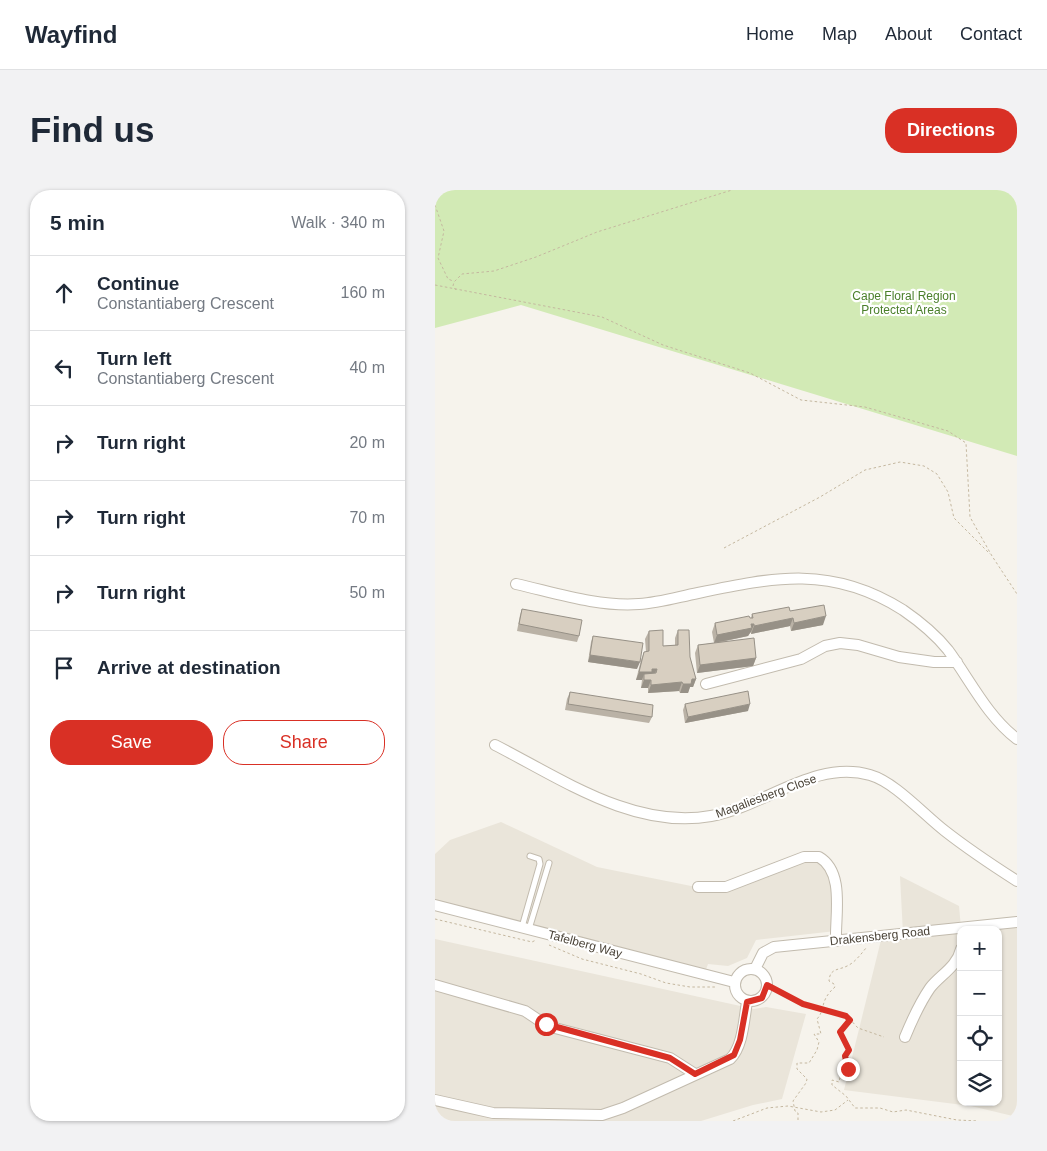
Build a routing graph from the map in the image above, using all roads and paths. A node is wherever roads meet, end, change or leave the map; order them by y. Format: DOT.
graph roads {
  1 [pos="733,190"];
  2 [pos="435,204"];
  3 [pos="454,282"];
  4 [pos="435,284"];
  5 [pos="456,290"];
  6 [pos="723,548"];
  7 [pos="992,556"];
  8 [pos="516,584"];
  9 [pos="1017,594"];
  10 [pos="957,662"];
  11 [pos="706,684"];
  12 [pos="1017,740"];
  13 [pos="495,745"];
  14 [pos="530,856"];
  15 [pos="549,863"];
  16 [pos="1017,881"];
  17 [pos="698,888"];
  18 [pos="435,905"];
  19 [pos="435,919"];
  20 [pos="1017,922"];
  21 [pos="985,926"];
  22 [pos="526,928"];
  23 [pos="957,929"];
  24 [pos="836,936"];
  25 [pos="536,940"];
  26 [pos="864,942"];
  27 [pos="545,943"];
  28 [pos="957,960"];
  29 [pos="755,969"];
  30 [pos="729,981"];
  31 [pos="435,985"];
  32 [pos="767,985"];
  33 [pos="747,1002"];
  34 [pos="821,1009"];
  35 [pos="850,1020"];
  36 [pos="884,1037"];
  37 [pos="905,1038"];
  38 [pos="695,1074"];
  39 [pos="435,1100"];
  40 [pos="849,1100"];
  41 [pos="794,1107"];
  42 [pos="798,1120"];
  43 [pos="733,1121"];
  44 [pos="978,1121"];
  1 -- 3 [label="path"];
  2 -- 3 [label="path"];
  3 -- 5 [label="path"];
  4 -- 5 [label="path"];
  5 -- 7 [label="path"];
  6 -- 7 [label="path"];
  7 -- 9 [label="path"];
  8 -- 10 [label="street"];
  10 -- 11 [label="street"];
  10 -- 12 [label="street"];
  13 -- 16 [label="street, Magaliesberg Close"];
  14 -- 22 [label="lane"];
  15 -- 22 [label="lane"];
  17 -- 24 [label="street"];
  18 -- 22 [label="street, Tafelberg Way"];
  19 -- 25 [label="path"];
  20 -- 21 [label="street, Drakensberg Road"];
  22 -- 30 [label="street, Tafelberg Way"];
  23 -- 26 [label="street, Drakensberg Road"];
  24 -- 26 [label="street, Drakensberg Road"];
  24 -- 29 [label="street, Drakensberg Road"];
  26 -- 34 [label="path"];
  27 -- 30 [label="path"];
  28 -- 37 [label="street"];
  29 -- 30 [label="street"];
  29 -- 32 [label="street"];
  30 -- 33 [label="street"];
  31 -- 38 [label="street"];
  32 -- 33 [label="street"];
  32 -- 34 [label="path"];
  33 -- 38 [label="street"];
  34 -- 35 [label="path"];
  34 -- 41 [label="path"];
  35 -- 36 [label="path"];
  35 -- 40 [label="path"];
  38 -- 39 [label="street"];
  40 -- 41 [label="path"];
  40 -- 44 [label="path"];
  41 -- 42 [label="path"];
  41 -- 43 [label="path"];
}
